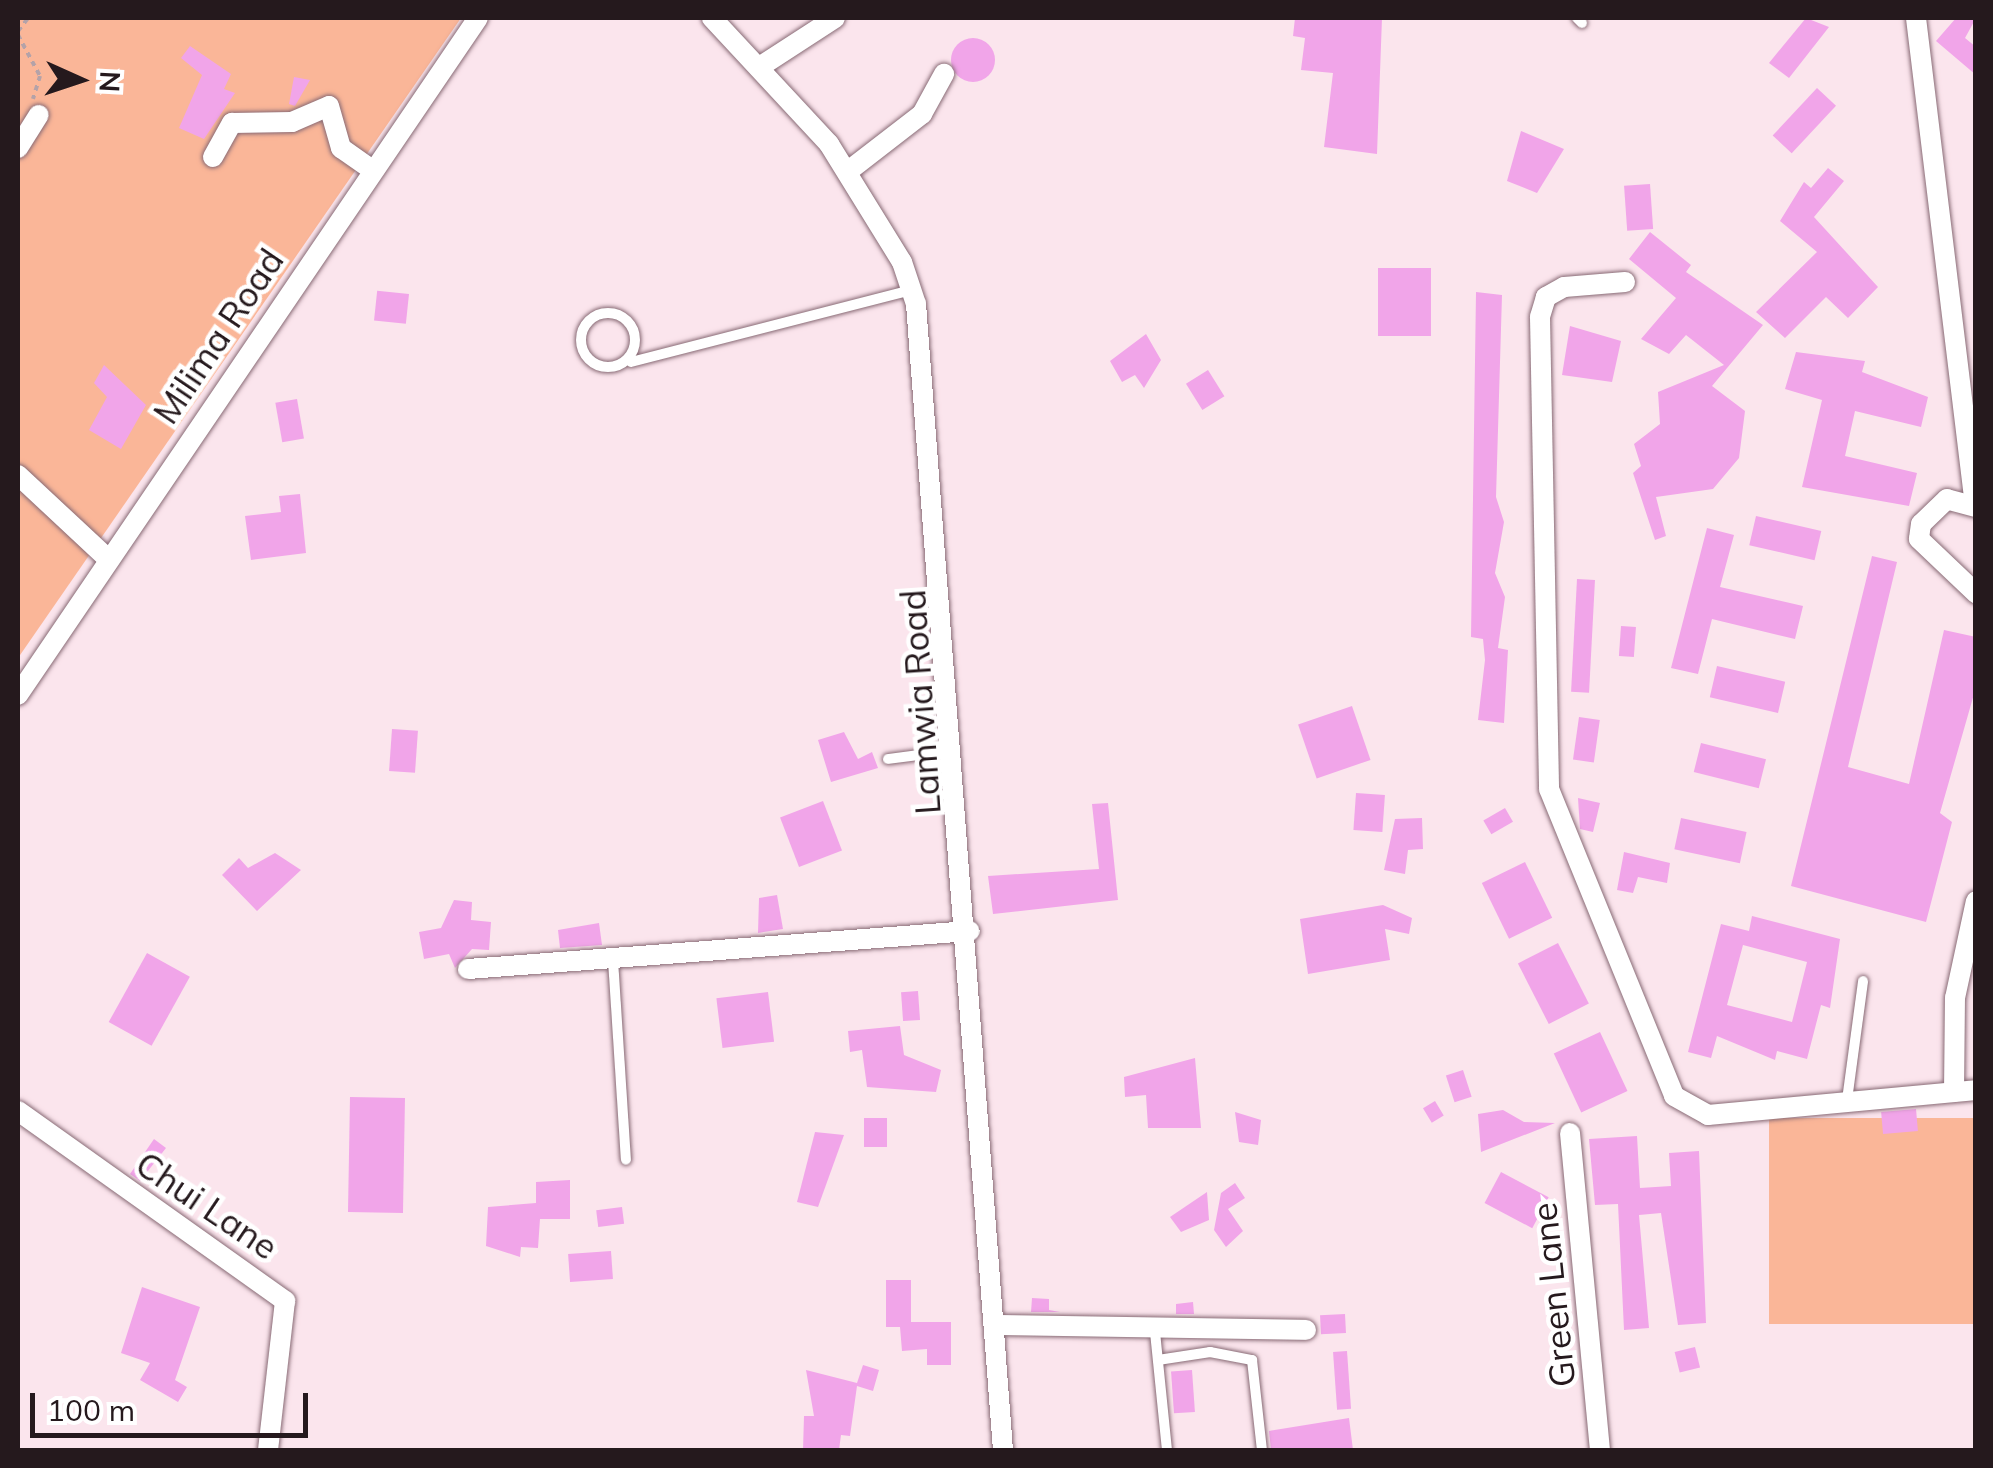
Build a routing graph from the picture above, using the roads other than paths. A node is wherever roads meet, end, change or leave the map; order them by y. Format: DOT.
graph roads {
  1 [pos="478,18"];
  2 [pos="712,18"];
  3 [pos="836,18"];
  4 [pos="1916,18"];
  5 [pos="762,66"];
  6 [pos="944,74"];
  7 [pos="39,114"];
  8 [pos="18,148"];
  9 [pos="214,157"];
  10 [pos="370,168"];
  11 [pos="847,172"];
  12 [pos="1625,282"];
  13 [pos="911,290"];
  14 [pos="631,362"];
  15 [pos="18,475"];
  16 [pos="1975,506"];
  17 [pos="108,558"];
  18 [pos="1976,593"];
  19 [pos="18,695"];
  20 [pos="956,750"];
  21 [pos="888,759"];
  22 [pos="1976,900"];
  23 [pos="970,931"];
  24 [pos="613,960"];
  25 [pos="468,969"];
  26 [pos="1863,981"];
  27 [pos="1976,1090"];
  28 [pos="1954,1092"];
  29 [pos="1846,1100"];
  30 [pos="18,1111"];
  31 [pos="1570,1133"];
  32 [pos="626,1160"];
  33 [pos="994,1325"];
  34 [pos="1306,1330"];
  35 [pos="1155,1332"];
  36 [pos="1158,1360"];
  37 [pos="268,1450"];
  38 [pos="1003,1450"];
  39 [pos="1167,1450"];
  40 [pos="1262,1450"];
  41 [pos="1600,1450"];
  1 -- 10 [label="street, Milima Road"];
  2 -- 5 [label="street, Lamwia Road"];
  3 -- 5 [label="street"];
  4 -- 16 [label="street"];
  5 -- 11 [label="street, Lamwia Road"];
  6 -- 11 [label="street"];
  7 -- 8 [label="street"];
  9 -- 10 [label="street"];
  10 -- 17 [label="street, Milima Road"];
  11 -- 13 [label="street, Lamwia Road"];
  12 -- 29 [label="street"];
  13 -- 14 [label="lane"];
  13 -- 20 [label="street, Lamwia Road"];
  14 -- 14 [label="lane"];
  15 -- 17 [label="street"];
  16 -- 18 [label="street"];
  17 -- 19 [label="street, Milima Road"];
  20 -- 21 [label="lane"];
  20 -- 23 [label="street, Lamwia Road"];
  22 -- 28 [label="street"];
  23 -- 24 [label="street"];
  23 -- 33 [label="street, Lamwia Road"];
  24 -- 25 [label="street"];
  24 -- 32 [label="lane"];
  26 -- 29 [label="lane"];
  27 -- 28 [label="street"];
  28 -- 29 [label="street"];
  30 -- 37 [label="street, Chui Lane"];
  31 -- 41 [label="street, Green Lane"];
  33 -- 35 [label="street"];
  33 -- 38 [label="street, Lamwia Road"];
  34 -- 35 [label="street"];
  35 -- 36 [label="lane"];
  36 -- 39 [label="lane"];
  36 -- 40 [label="lane"];
}
